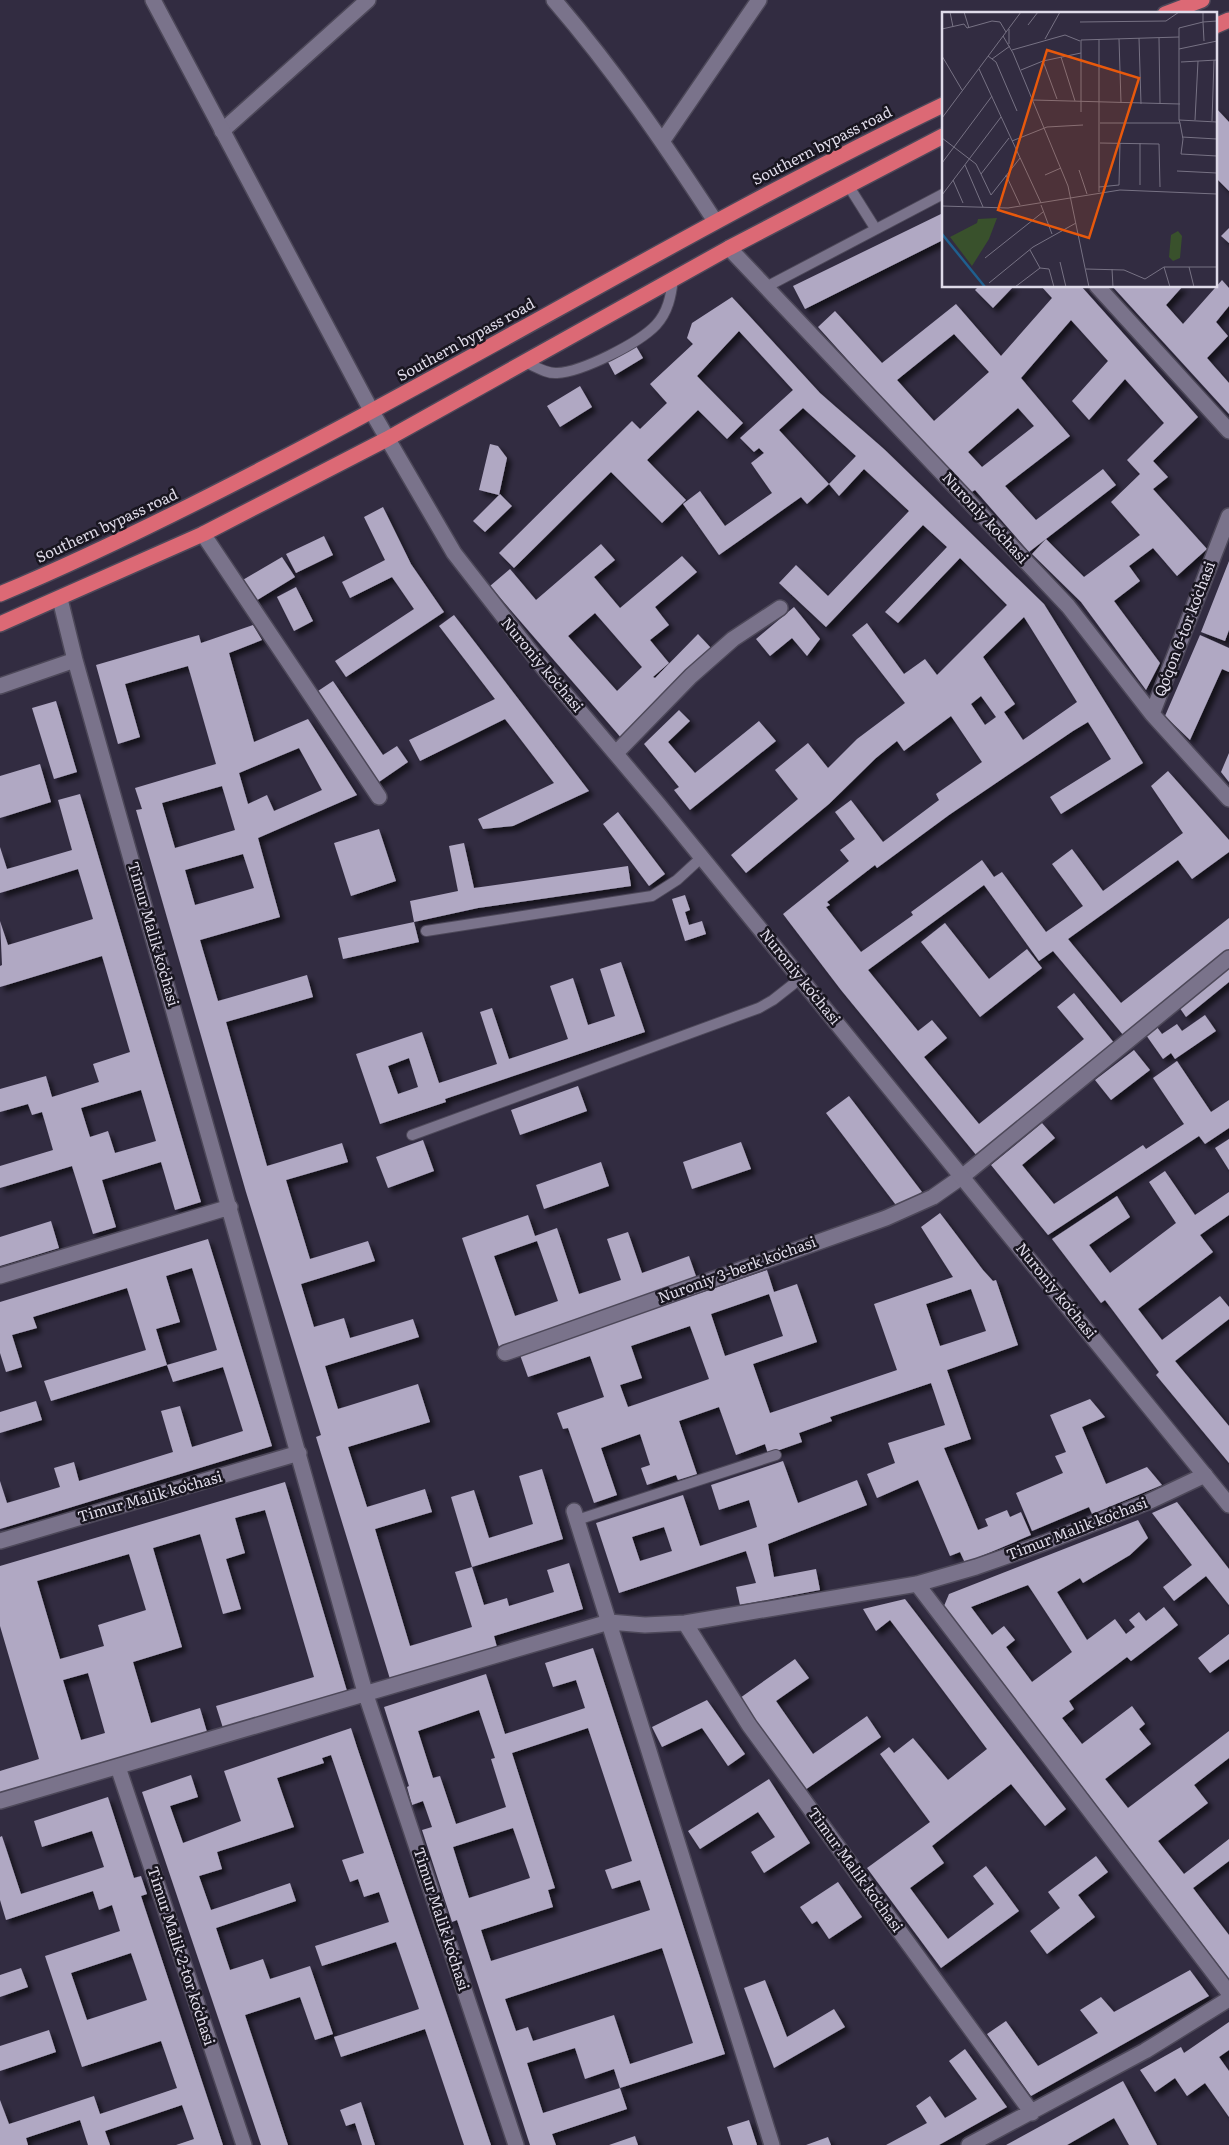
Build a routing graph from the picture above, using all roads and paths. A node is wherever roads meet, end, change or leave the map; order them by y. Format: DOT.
graph roads {
  1 [pos="153,0"];
  2 [pos="368,0"];
  3 [pos="554,0"];
  4 [pos="759,0"];
  5 [pos="1202,0"];
  6 [pos="1170,12"];
  7 [pos="1229,20"];
  8 [pos="1216,26"];
  9 [pos="942,105"];
  10 [pos="222,132"];
  11 [pos="942,137"];
  12 [pos="663,140"];
  13 [pos="848,185"];
  14 [pos="942,194"];
  15 [pos="715,221"];
  16 [pos="875,228"];
  17 [pos="729,248"];
  18 [pos="673,279"];
  19 [pos="768,286"];
  20 [pos="1099,288"];
  21 [pos="525,362"];
  22 [pos="372,412"];
  23 [pos="1229,431"];
  24 [pos="387,439"];
  25 [pos="1229,516"];
  26 [pos="203,534"];
  27 [pos="0,594"];
  28 [pos="60,599"];
  29 [pos="780,608"];
  30 [pos="0,624"];
  31 [pos="75,660"];
  32 [pos="0,686"];
  33 [pos="1152,714"];
  34 [pos="616,753"];
  35 [pos="379,796"];
  36 [pos="1229,799"];
  37 [pos="702,857"];
  38 [pos="426,931"];
  39 [pos="1229,958"];
  40 [pos="801,978"];
  41 [pos="412,1135"];
  42 [pos="963,1176"];
  43 [pos="230,1208"];
  44 [pos="0,1276"];
  45 [pos="505,1353"];
  46 [pos="299,1453"];
  47 [pos="776,1455"];
  48 [pos="1205,1475"];
  49 [pos="1229,1505"];
  50 [pos="575,1516"];
  51 [pos="0,1541"];
  52 [pos="917,1584"];
  53 [pos="609,1622"];
  54 [pos="685,1623"];
  55 [pos="365,1692"];
  56 [pos="118,1767"];
  57 [pos="0,1801"];
  58 [pos="1229,1993"];
  59 [pos="1229,1999"];
  60 [pos="1032,2113"];
  61 [pos="244,2145"];
  62 [pos="516,2145"];
  63 [pos="772,2145"];
  64 [pos="969,2145"];
  1 -- 10 [label="street, Nuroniy koʻchasi"];
  2 -- 10 [label="street"];
  3 -- 12 [label="street"];
  4 -- 12 [label="street"];
  5 -- 6 [label="highway"];
  7 -- 8 [label="highway"];
  9 -- 15 [label="highway, Southern bypass road"];
  10 -- 22 [label="street, Nuroniy koʻchasi"];
  11 -- 13 [label="highway"];
  12 -- 15 [label="street"];
  13 -- 16 [label="lane"];
  13 -- 17 [label="highway"];
  14 -- 16 [label="lane"];
  15 -- 22 [label="highway, Southern bypass road"];
  16 -- 19 [label="lane"];
  17 -- 18 [label="highway"];
  17 -- 19 [label="street, Nuroniy koʻchasi"];
  18 -- 21 [label="highway"];
  18 -- 21 [label="lane"];
  19 -- 33 [label="street, Nuroniy koʻchasi"];
  20 -- 23 [label="street"];
  21 -- 24 [label="highway"];
  22 -- 24 [label="street, Nuroniy koʻchasi"];
  22 -- 27 [label="highway, Southern bypass road"];
  24 -- 26 [label="highway"];
  24 -- 34 [label="street, Nuroniy koʻchasi"];
  25 -- 33 [label="street, Qoʻqon 6-tor koʻchasi"];
  26 -- 28 [label="highway"];
  26 -- 35 [label="street"];
  28 -- 30 [label="highway"];
  28 -- 31 [label="street, Timur Malik koʻchasi"];
  29 -- 34 [label="street"];
  31 -- 32 [label="street"];
  31 -- 43 [label="street, Timur Malik koʻchasi"];
  33 -- 36 [label="street, Nuroniy koʻchasi"];
  34 -- 37 [label="street, Nuroniy koʻchasi"];
  37 -- 38 [label="lane"];
  37 -- 40 [label="street, Nuroniy koʻchasi"];
  39 -- 42 [label="street, Nuroniy 3-berk koʻchasi"];
  40 -- 41 [label="lane"];
  40 -- 42 [label="street, Nuroniy koʻchasi"];
  42 -- 45 [label="street, Nuroniy 3-berk koʻchasi"];
  42 -- 48 [label="street, Nuroniy koʻchasi"];
  43 -- 44 [label="street"];
  43 -- 46 [label="street, Timur Malik koʻchasi"];
  46 -- 51 [label="street, Timur Malik koʻchasi"];
  46 -- 55 [label="street, Timur Malik koʻchasi"];
  47 -- 50 [label="lane"];
  48 -- 49 [label="street, Nuroniy koʻchasi"];
  48 -- 52 [label="street, Timur Malik koʻchasi"];
  50 -- 53 [label="street"];
  52 -- 54 [label="street, Timur Malik koʻchasi"];
  52 -- 58 [label="street"];
  53 -- 54 [label="street, Timur Malik koʻchasi"];
  53 -- 55 [label="street, Timur Malik koʻchasi"];
  53 -- 63 [label="street"];
  54 -- 60 [label="street, Timur Malik koʻchasi"];
  55 -- 56 [label="street, Timur Malik koʻchasi"];
  55 -- 62 [label="street, Timur Malik koʻchasi"];
  56 -- 57 [label="street, Timur Malik koʻchasi"];
  56 -- 61 [label="street, Timur Malik 2-tor koʻchasi"];
  59 -- 60 [label="street"];
  60 -- 64 [label="street"];
}
